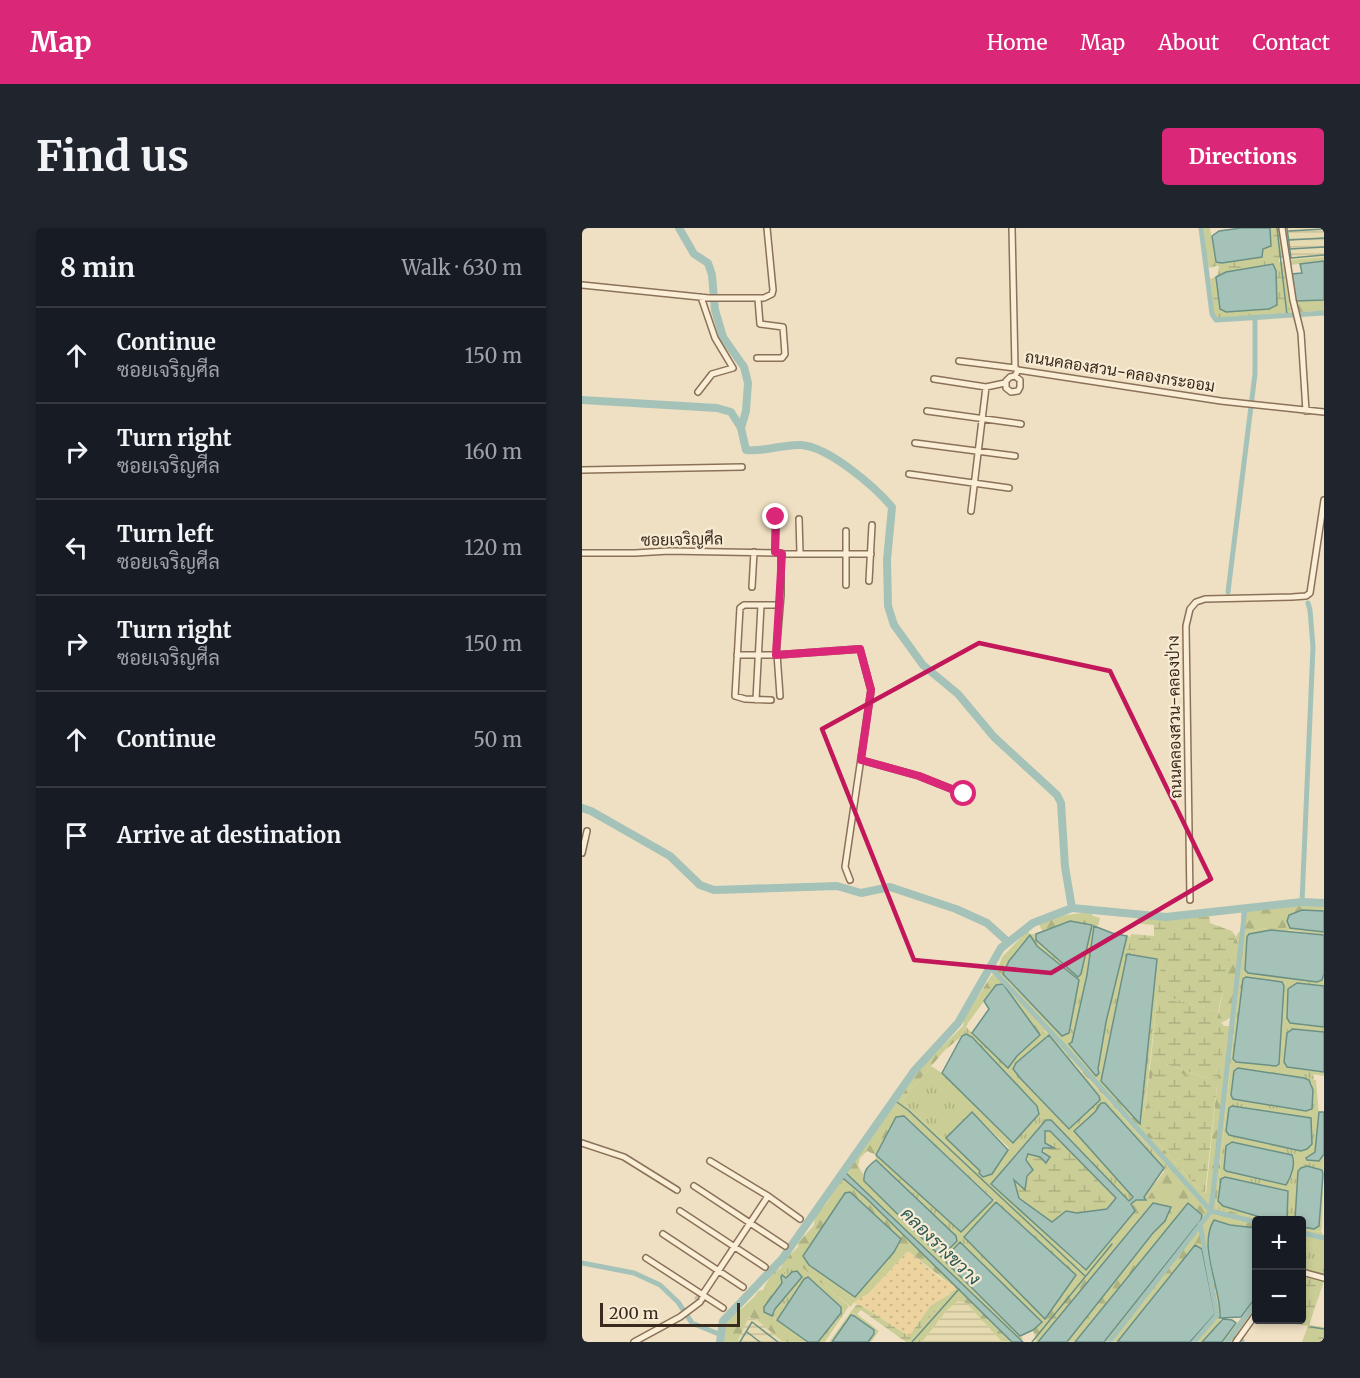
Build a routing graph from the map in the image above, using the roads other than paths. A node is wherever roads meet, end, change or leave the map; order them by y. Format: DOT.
graph roads {
  1 [pos="767,228"];
  2 [pos="1012,228"];
  3 [pos="1282,228"];
  4 [pos="582,285"];
  5 [pos="700,297"];
  6 [pos="758,299"];
  7 [pos="757,358"];
  8 [pos="959,361"];
  9 [pos="1016,369"];
  10 [pos="1015,376"];
  11 [pos="934,379"];
  12 [pos="1005,383"];
  13 [pos="986,387"];
  14 [pos="698,392"];
  15 [pos="927,411"];
  16 [pos="1306,411"];
  17 [pos="1324,412"];
  18 [pos="982,419"];
  19 [pos="1021,424"];
  20 [pos="915,443"];
  21 [pos="978,451"];
  22 [pos="1015,456"];
  23 [pos="742,467"];
  24 [pos="582,470"];
  25 [pos="909,474"];
  26 [pos="974,483"];
  27 [pos="1009,488"];
  28 [pos="1324,500"];
  29 [pos="971,511"];
  30 [pos="776,517"];
  31 [pos="799,519"];
  32 [pos="872,525"];
  33 [pos="846,531"];
  34 [pos="754,552"];
  35 [pos="582,553"];
  36 [pos="778,553"];
  37 [pos="800,553"];
  38 [pos="846,553"];
  39 [pos="871,554"];
  40 [pos="869,581"];
  41 [pos="846,585"];
  42 [pos="752,587"];
  43 [pos="761,605"];
  44 [pos="779,605"];
  45 [pos="737,655"];
  46 [pos="759,655"];
  47 [pos="776,655"];
  48 [pos="780,696"];
  49 [pos="756,700"];
  50 [pos="771,700"];
  51 [pos="861,760"];
  52 [pos="964,794"];
  53 [pos="587,831"];
  54 [pos="582,853"];
  55 [pos="849,880"];
  56 [pos="1190,900"];
  57 [pos="582,1143"];
  58 [pos="710,1161"];
  59 [pos="694,1186"];
  60 [pos="677,1190"];
  61 [pos="768,1196"];
  62 [pos="680,1211"];
  63 [pos="800,1219"];
  64 [pos="750,1222"];
  65 [pos="663,1234"];
  66 [pos="734,1246"];
  67 [pos="784,1246"];
  68 [pos="646,1258"];
  69 [pos="765,1267"];
  70 [pos="718,1271"];
  71 [pos="1306,1273"];
  72 [pos="1324,1278"];
  73 [pos="743,1287"];
  74 [pos="700,1299"];
  75 [pos="723,1308"];
  76 [pos="1252,1321"];
  77 [pos="634,1342"];
  78 [pos="1236,1342"];
  1 -- 6 [label="street"];
  2 -- 9 [label="street, ถนนคลองสวน-คลองกระออม"];
  3 -- 16 [label="street"];
  4 -- 5 [label="street"];
  5 -- 6 [label="street"];
  5 -- 14 [label="street"];
  6 -- 7 [label="street"];
  8 -- 9 [label="street"];
  9 -- 10 [label="street"];
  9 -- 16 [label="street, ถนนคลองสวน-คลองกระออม"];
  10 -- 12 [label="street"];
  10 -- 12 [label="street"];
  11 -- 13 [label="street"];
  12 -- 13 [label="street"];
  13 -- 18 [label="street"];
  15 -- 18 [label="street"];
  16 -- 17 [label="street, ถนนคลองสวน-คลองกระออม"];
  18 -- 19 [label="street"];
  18 -- 21 [label="street"];
  20 -- 21 [label="street"];
  21 -- 22 [label="street"];
  21 -- 26 [label="street"];
  23 -- 24 [label="street"];
  25 -- 26 [label="street"];
  26 -- 27 [label="street"];
  26 -- 29 [label="street"];
  28 -- 56 [label="street, ถนนคลองสวน-คลองป่าง"];
  30 -- 36 [label="street"];
  31 -- 37 [label="street"];
  32 -- 39 [label="street"];
  33 -- 38 [label="street"];
  34 -- 35 [label="street, ซอยเจริญศีล"];
  34 -- 36 [label="street, ซอยเจริญศีล"];
  34 -- 42 [label="street"];
  36 -- 37 [label="street, ซอยเจริญศีล"];
  36 -- 44 [label="street"];
  37 -- 38 [label="street, ซอยเจริญศีล"];
  38 -- 39 [label="street, ซอยเจริญศีล"];
  38 -- 41 [label="street"];
  39 -- 40 [label="street"];
  43 -- 44 [label="street"];
  43 -- 45 [label="street"];
  43 -- 46 [label="street"];
  44 -- 47 [label="street"];
  45 -- 46 [label="street"];
  45 -- 49 [label="street"];
  46 -- 47 [label="street"];
  46 -- 49 [label="street"];
  47 -- 48 [label="street"];
  47 -- 51 [label="street"];
  49 -- 50 [label="street"];
  51 -- 52 [label="street"];
  51 -- 55 [label="street"];
  53 -- 54 [label="street"];
  57 -- 60 [label="street"];
  58 -- 61 [label="street"];
  59 -- 64 [label="street"];
  61 -- 63 [label="street"];
  61 -- 64 [label="street"];
  62 -- 66 [label="street"];
  64 -- 66 [label="street"];
  64 -- 67 [label="street"];
  65 -- 70 [label="street"];
  66 -- 69 [label="street"];
  66 -- 70 [label="street"];
  68 -- 74 [label="street"];
  70 -- 73 [label="street"];
  70 -- 74 [label="street"];
  71 -- 72 [label="street"];
  74 -- 75 [label="street"];
  74 -- 77 [label="street"];
  76 -- 78 [label="street"];
}
